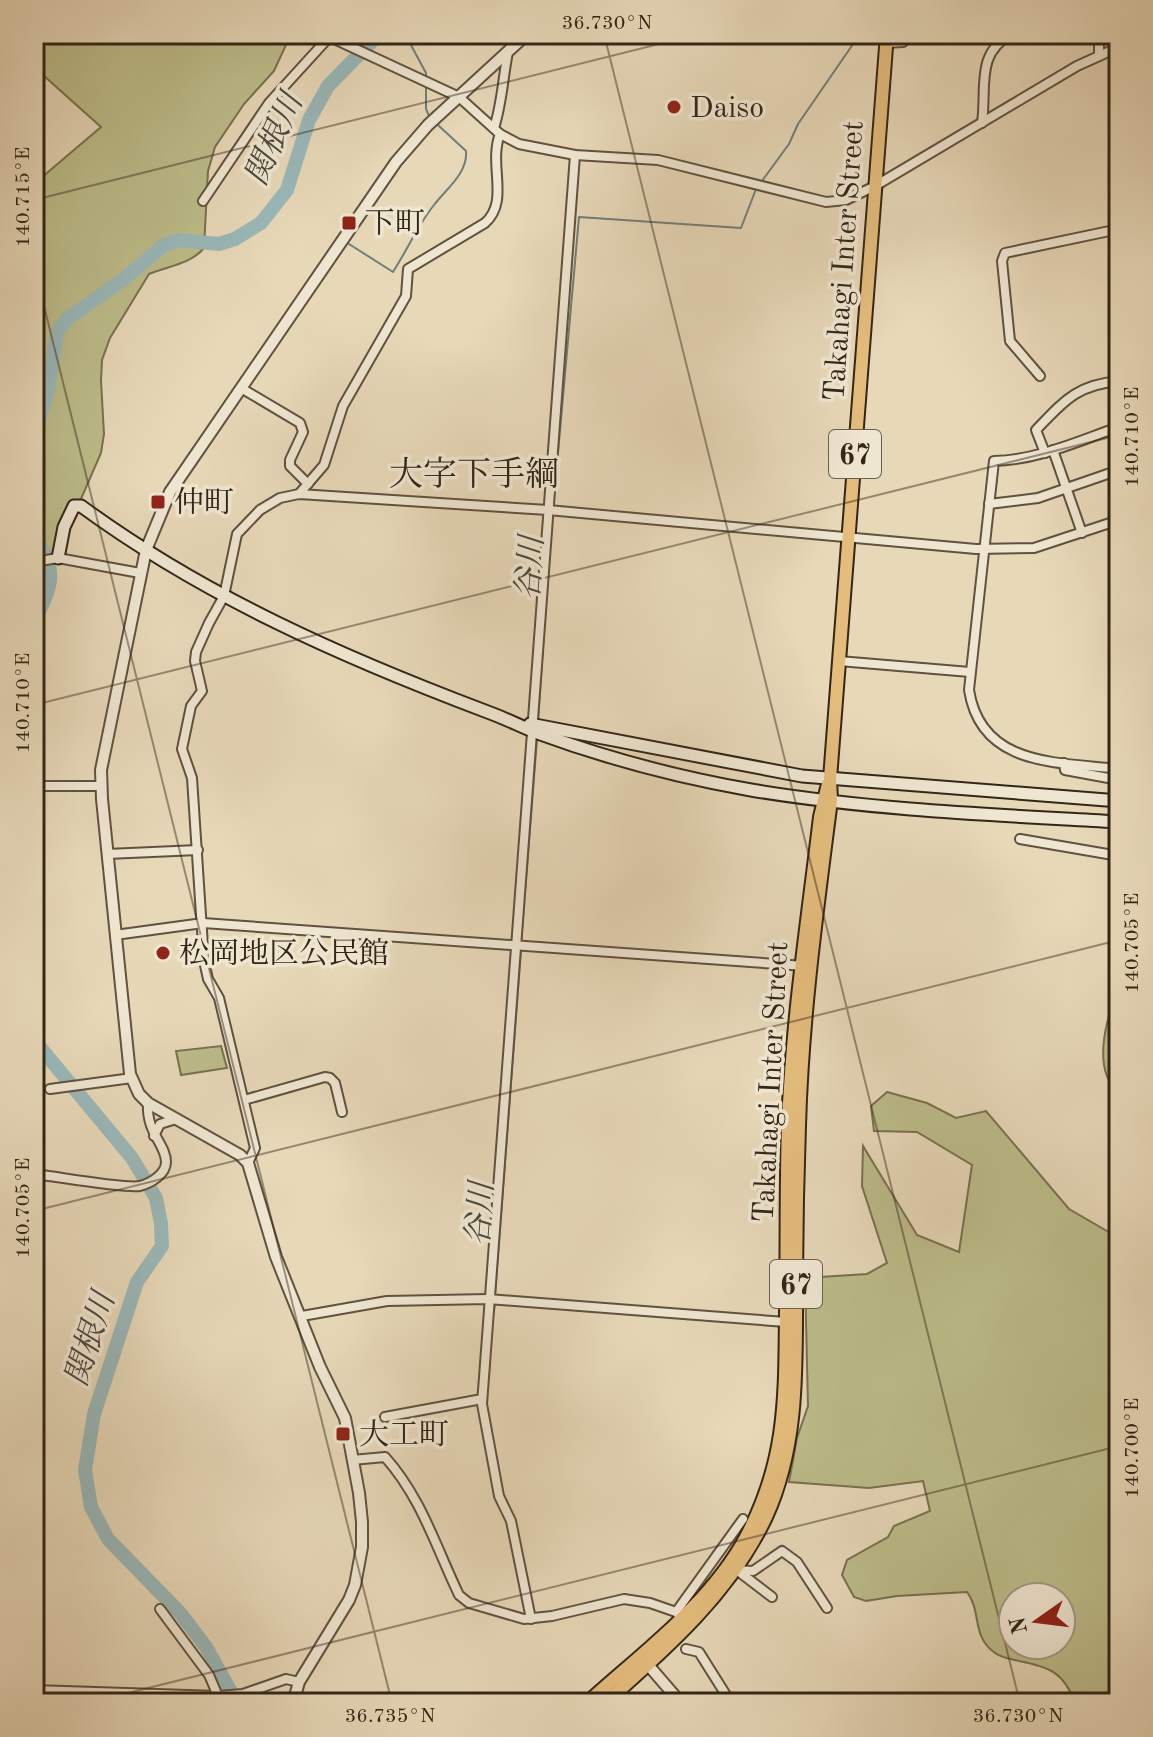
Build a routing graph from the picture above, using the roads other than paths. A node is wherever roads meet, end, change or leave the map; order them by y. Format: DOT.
graph roads {
  1 [pos="527,34"];
  2 [pos="910,34"];
  3 [pos="1012,34"];
  4 [pos="1099,34"];
  5 [pos="331,35"];
  6 [pos="887,38"];
  7 [pos="1119,47"];
  8 [pos="508,52"];
  9 [pos="1099,56"];
  10 [pos="459,97"];
  11 [pos="982,123"];
  12 [pos="497,131"];
  13 [pos="575,155"];
  14 [pos="875,186"];
  15 [pos="203,201"];
  16 [pos="1119,229"];
  17 [pos="1040,376"];
  18 [pos="1119,381"];
  19 [pos="241,388"];
  20 [pos="1119,427"];
  21 [pos="1049,451"];
  22 [pos="1119,470"];
  23 [pos="308,484"];
  24 [pos="1066,489"];
  25 [pos="299,494"];
  26 [pos="989,504"];
  27 [pos="548,510"];
  28 [pos="1119,520"];
  29 [pos="1082,533"];
  30 [pos="848,537"];
  31 [pos="984,549"];
  32 [pos="146,550"];
  33 [pos="55,558"];
  34 [pos="35,562"];
  35 [pos="140,573"];
  36 [pos="224,596"];
  37 [pos="839,661"];
  38 [pos="970,672"];
  39 [pos="532,728"];
  40 [pos="1064,763"];
  41 [pos="1119,769"];
  42 [pos="830,779"];
  43 [pos="1119,780"];
  44 [pos="34,786"];
  45 [pos="101,786"];
  46 [pos="827,800"];
  47 [pos="1119,801"];
  48 [pos="1119,822"];
  49 [pos="1020,839"];
  50 [pos="198,850"];
  51 [pos="107,854"];
  52 [pos="1119,856"];
  53 [pos="203,923"];
  54 [pos="115,935"];
  55 [pos="516,945"];
  56 [pos="805,966"];
  57 [pos="132,1078"];
  58 [pos="50,1089"];
  59 [pos="244,1100"];
  60 [pos="148,1103"];
  61 [pos="342,1112"];
  62 [pos="176,1119"];
  63 [pos="154,1136"];
  64 [pos="248,1163"];
  65 [pos="34,1174"];
  66 [pos="488,1299"];
  67 [pos="302,1316"];
  68 [pos="786,1322"];
  69 [pos="482,1399"];
  70 [pos="385,1417"];
  71 [pos="352,1460"];
  72 [pos="743,1519"];
  73 [pos="717,1555"];
  74 [pos="732,1567"];
  75 [pos="772,1597"];
  76 [pos="827,1608"];
  77 [pos="160,1609"];
  78 [pos="678,1615"];
  79 [pos="531,1619"];
  80 [pos="686,1649"];
  81 [pos="644,1660"];
  82 [pos="299,1682"];
  83 [pos="34,1690"];
  84 [pos="220,1700"];
  85 [pos="293,1703"];
  86 [pos="587,1703"];
  87 [pos="605,1703"];
  88 [pos="681,1703"];
  89 [pos="731,1703"];
  1 -- 8 [label="street"];
  2 -- 6 [label="street"];
  3 -- 11 [label="street"];
  4 -- 9 [label="street"];
  5 -- 10 [label="street"];
  5 -- 15 [label="street"];
  6 -- 14 [label="main road, Takahagi Inter Street / 67"];
  7 -- 9 [label="street"];
  8 -- 10 [label="street"];
  8 -- 12 [label="street"];
  9 -- 11 [label="street"];
  10 -- 12 [label="street"];
  10 -- 19 [label="street"];
  11 -- 14 [label="street"];
  12 -- 13 [label="street"];
  12 -- 23 [label="street"];
  13 -- 14 [label="street"];
  13 -- 27 [label="street"];
  14 -- 30 [label="main road, Takahagi Inter Street / 67"];
  16 -- 17 [label="street"];
  18 -- 21 [label="street"];
  19 -- 23 [label="street"];
  19 -- 32 [label="street"];
  20 -- 21 [label="street"];
  21 -- 24 [label="street"];
  21 -- 26 [label="street"];
  22 -- 24 [label="street"];
  23 -- 25 [label="street"];
  24 -- 26 [label="street"];
  24 -- 29 [label="street"];
  25 -- 27 [label="street"];
  25 -- 36 [label="street"];
  26 -- 31 [label="street"];
  27 -- 30 [label="street"];
  27 -- 39 [label="street"];
  28 -- 29 [label="street"];
  29 -- 31 [label="street"];
  30 -- 31 [label="street"];
  30 -- 37 [label="main road, Takahagi Inter Street / 67"];
  31 -- 38 [label="street"];
  32 -- 33 [label="main road"];
  32 -- 35 [label="street"];
  32 -- 36 [label="main road"];
  33 -- 34 [label="street"];
  33 -- 35 [label="street"];
  35 -- 45 [label="street"];
  36 -- 39 [label="main road"];
  36 -- 50 [label="street"];
  37 -- 38 [label="street"];
  37 -- 42 [label="main road, Takahagi Inter Street / 67"];
  38 -- 40 [label="street"];
  39 -- 42 [label="main road"];
  39 -- 46 [label="main road"];
  39 -- 55 [label="street"];
  40 -- 41 [label="street"];
  40 -- 43 [label="street"];
  42 -- 46 [label="main road, Takahagi Inter Street / 67"];
  42 -- 47 [label="main road"];
  44 -- 45 [label="street"];
  45 -- 51 [label="street"];
  46 -- 48 [label="main road"];
  46 -- 56 [label="main road, Takahagi Inter Street / 67"];
  49 -- 52 [label="street"];
  50 -- 51 [label="street"];
  50 -- 53 [label="street"];
  51 -- 54 [label="street"];
  53 -- 54 [label="street"];
  53 -- 55 [label="street"];
  53 -- 59 [label="street"];
  54 -- 57 [label="street"];
  55 -- 56 [label="street"];
  55 -- 66 [label="street"];
  56 -- 68 [label="main road, Takahagi Inter Street / 67"];
  56 -- 74 [label="main road, Takahagi Inter Street / 67"];
  57 -- 58 [label="street"];
  57 -- 60 [label="street"];
  59 -- 61 [label="street"];
  59 -- 64 [label="street"];
  60 -- 62 [label="street"];
  60 -- 63 [label="street"];
  62 -- 63 [label="street"];
  62 -- 64 [label="street"];
  63 -- 65 [label="street"];
  64 -- 67 [label="street"];
  66 -- 67 [label="street"];
  66 -- 68 [label="street"];
  66 -- 69 [label="street"];
  67 -- 71 [label="street"];
  68 -- 74 [label="main road, Takahagi Inter Street / 67"];
  69 -- 70 [label="street"];
  69 -- 79 [label="street"];
  71 -- 79 [label="street"];
  71 -- 82 [label="street"];
  72 -- 73 [label="street"];
  73 -- 74 [label="street"];
  73 -- 78 [label="street"];
  74 -- 75 [label="street"];
  74 -- 76 [label="street"];
  74 -- 78 [label="main road, Takahagi Inter Street / 67"];
  74 -- 81 [label="main road, Takahagi Inter Street / 67"];
  77 -- 84 [label="street"];
  78 -- 79 [label="street"];
  78 -- 81 [label="main road, Takahagi Inter Street / 67"];
  80 -- 89 [label="street"];
  81 -- 86 [label="main road, Takahagi Inter Street / 67"];
  81 -- 87 [label="main road, Takahagi Inter Street / 67"];
  81 -- 88 [label="street"];
  82 -- 84 [label="street"];
  82 -- 85 [label="street"];
  83 -- 84 [label="street"];
}
